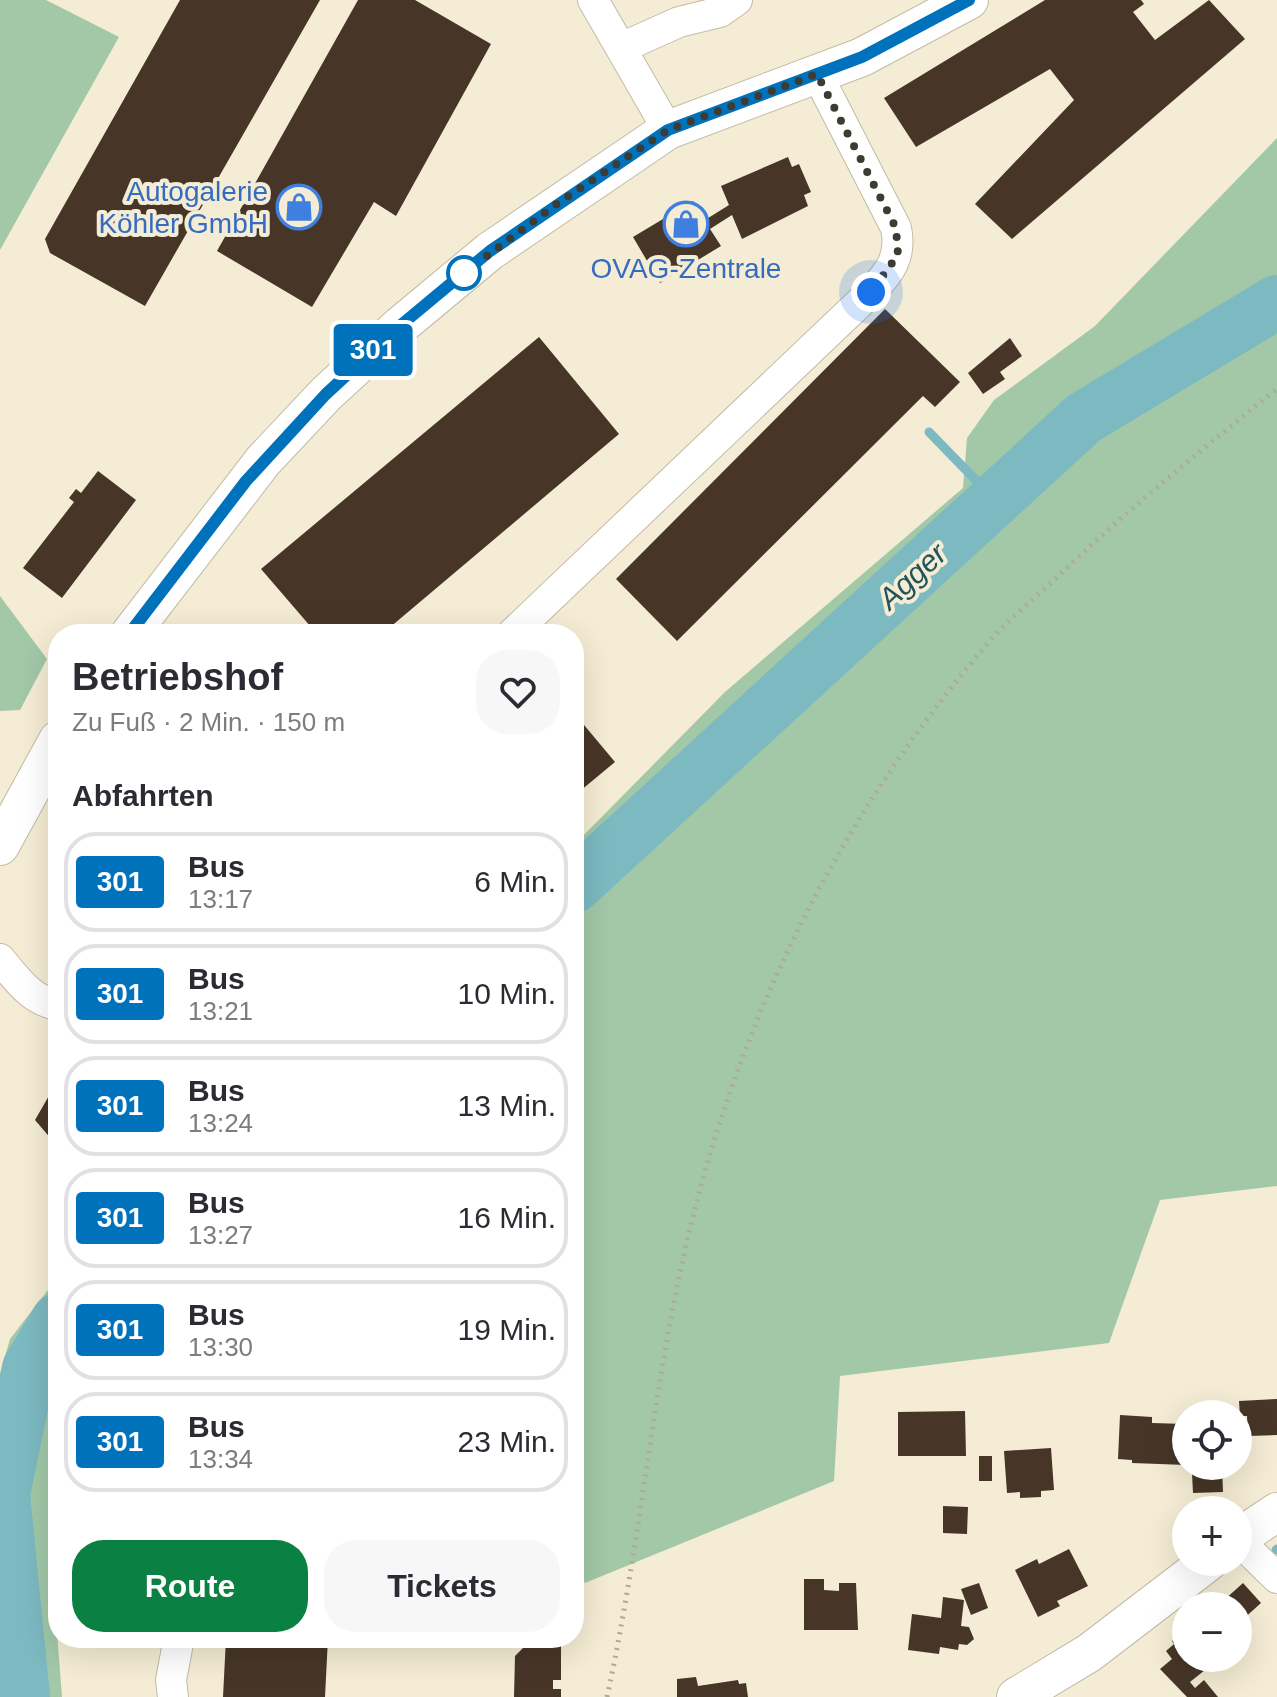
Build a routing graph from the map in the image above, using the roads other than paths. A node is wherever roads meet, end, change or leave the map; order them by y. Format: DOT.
graph roads {
  1 [pos="593,0"];
  2 [pos="737,0"];
  3 [pos="969,0"];
  4 [pos="621,48"];
  5 [pos="817,74"];
  6 [pos="668,130"];
  7 [pos="138,624"];
  8 [pos="522,624"];
  9 [pos="48,758"];
  10 [pos="0,846"];
  11 [pos="0,959"];
  12 [pos="48,1003"];
  13 [pos="1277,1512"];
  14 [pos="1252,1529"];
  15 [pos="1252,1553"];
  16 [pos="1190,1576"];
  17 [pos="1277,1578"];
  18 [pos="177,1648"];
  19 [pos="173,1697"];
  20 [pos="1016,1697"];
  1 -- 4 [label="street"];
  2 -- 4 [label="street"];
  3 -- 5 [label="main road"];
  4 -- 6 [label="street"];
  5 -- 6 [label="main road"];
  5 -- 8 [label="street"];
  6 -- 7 [label="main road"];
  9 -- 10 [label="main road"];
  11 -- 12 [label="street"];
  13 -- 14 [label="main road"];
  15 -- 17 [label="street"];
  16 -- 20 [label="main road"];
  18 -- 19 [label="street"];
}
